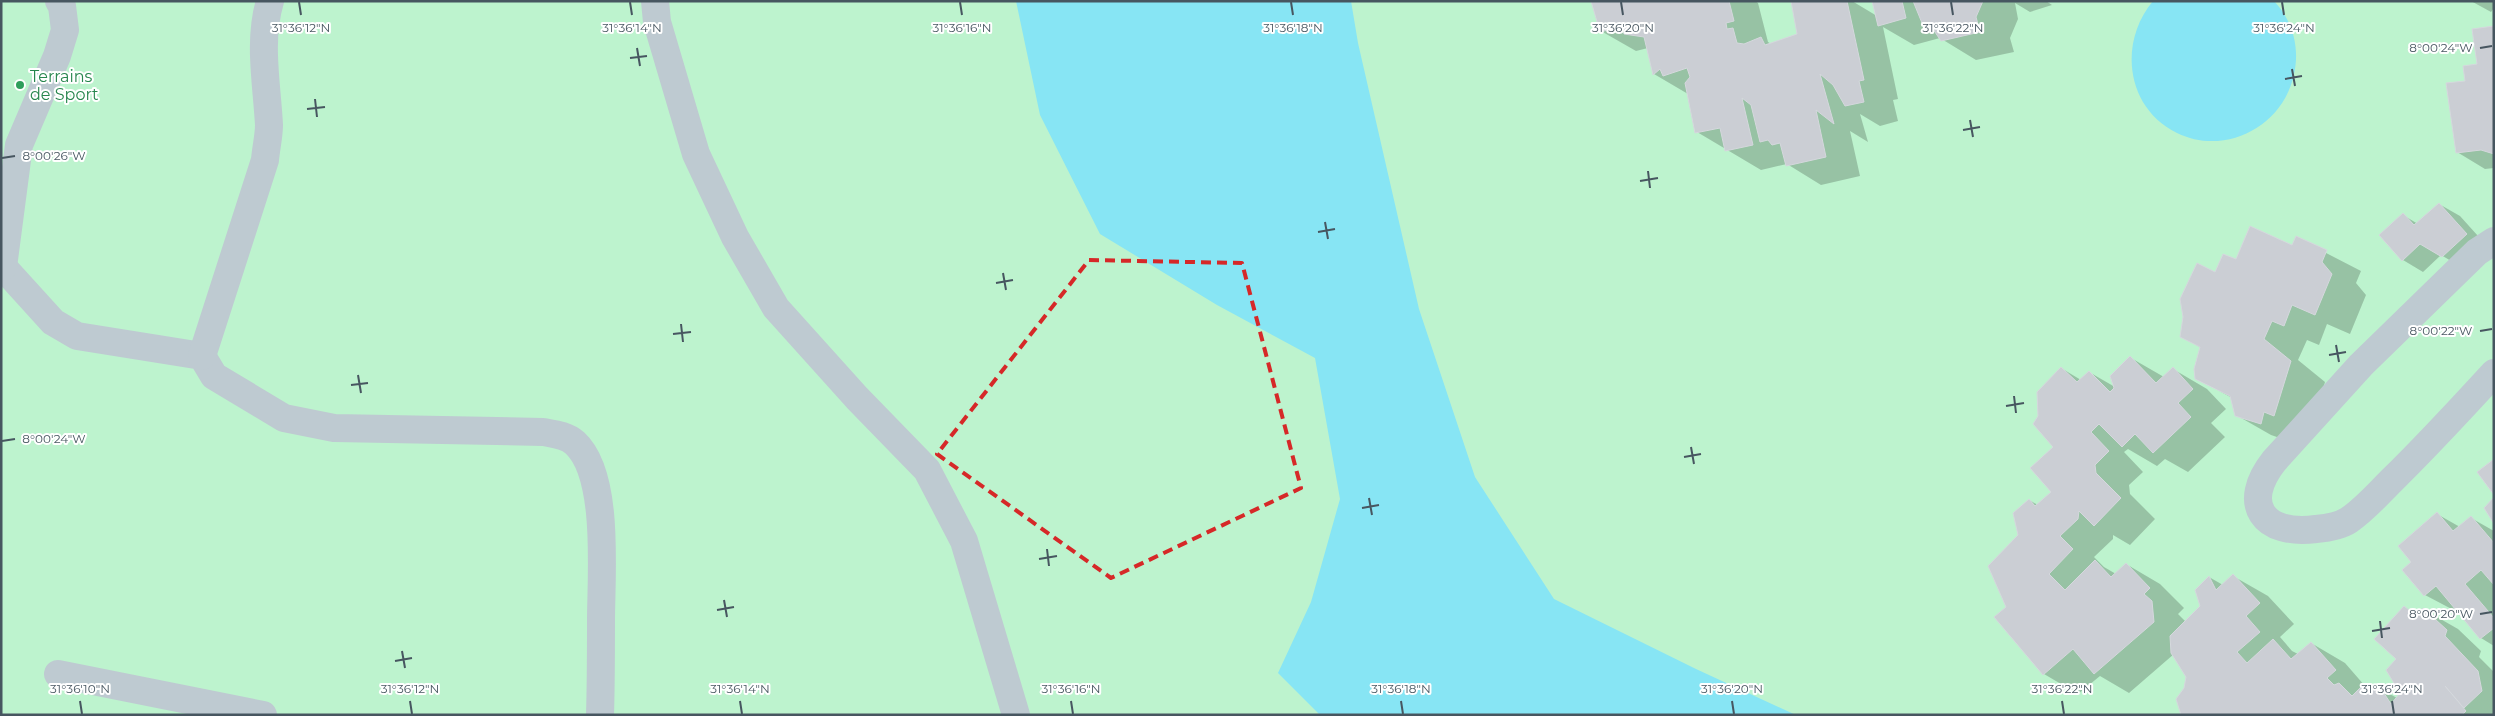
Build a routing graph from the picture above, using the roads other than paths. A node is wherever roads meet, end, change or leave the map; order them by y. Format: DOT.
graph roads {
  1 [pos="59,1"];
  2 [pos="270,1"];
  3 [pos="655,1"];
  4 [pos="2494,240"];
  5 [pos="2,267"];
  6 [pos="202,356"];
  7 [pos="2494,373"];
  8 [pos="58,674"];
  9 [pos="264,715"];
  10 [pos="600,715"];
  11 [pos="1016,715"];
  1 -- 5 [label="street"];
  2 -- 6 [label="street"];
  3 -- 11 [label="street"];
  4 -- 7 [label="street"];
  5 -- 6 [label="street"];
  6 -- 10 [label="street"];
  8 -- 9 [label="street"];
}
